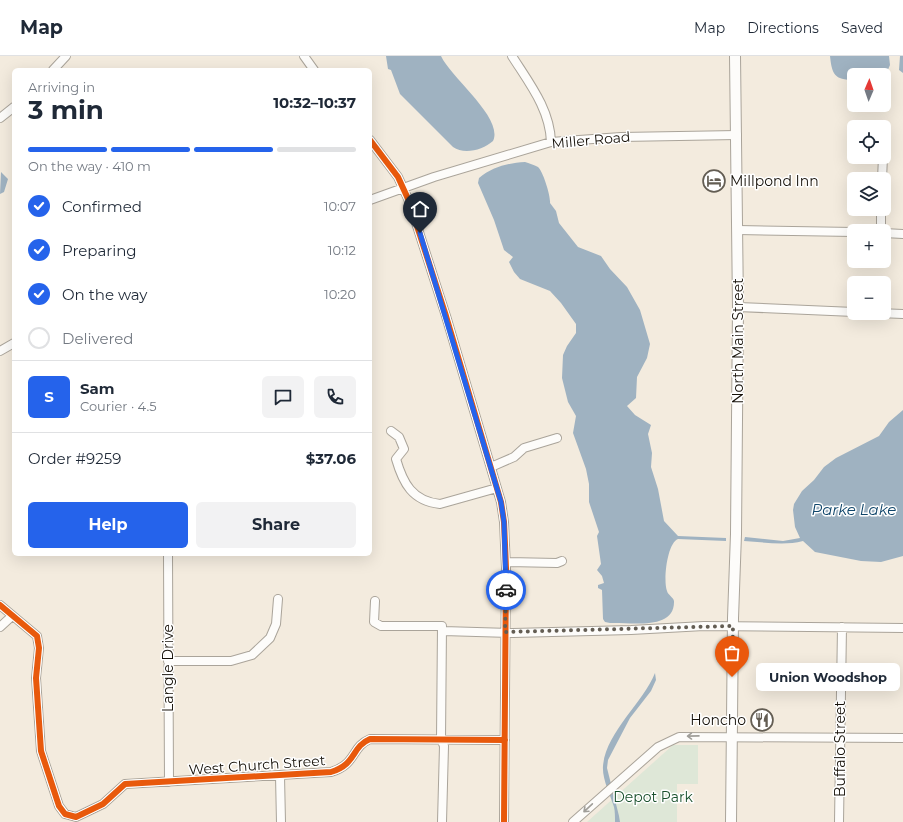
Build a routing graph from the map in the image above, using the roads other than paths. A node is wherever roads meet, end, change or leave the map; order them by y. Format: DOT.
graph roads {
  1 [pos="66,56"];
  2 [pos="304,56"];
  3 [pos="512,56"];
  4 [pos="735,56"];
  5 [pos="55,68"];
  6 [pos="313,68"];
  7 [pos="12,109"];
  8 [pos="0,118"];
  9 [pos="737,135"];
  10 [pos="372,142"];
  11 [pos="551,142"];
  12 [pos="404,188"];
  13 [pos="372,199"];
  14 [pos="738,230"];
  15 [pos="847,232"];
  16 [pos="891,233"];
  17 [pos="903,234"];
  18 [pos="738,307"];
  19 [pos="847,312"];
  20 [pos="891,314"];
  21 [pos="903,314"];
  22 [pos="12,344"];
  23 [pos="0,351"];
  24 [pos="391,431"];
  25 [pos="557,438"];
  26 [pos="491,467"];
  27 [pos="497,488"];
  28 [pos="168,556"];
  29 [pos="562,561"];
  30 [pos="506,562"];
  31 [pos="278,599"];
  32 [pos="376,601"];
  33 [pos="0,606"];
  34 [pos="12,616"];
  35 [pos="733,626"];
  36 [pos="0,627"];
  37 [pos="842,627"];
  38 [pos="903,628"];
  39 [pos="443,631"];
  40 [pos="505,632"];
  41 [pos="168,661"];
  42 [pos="732,737"];
  43 [pos="840,738"];
  44 [pos="903,738"];
  45 [pos="441,739"];
  46 [pos="505,740"];
  47 [pos="280,776"];
  48 [pos="169,782"];
  49 [pos="281,822"];
  50 [pos="442,822"];
  51 [pos="504,822"];
  52 [pos="573,822"];
  53 [pos="731,822"];
  54 [pos="839,822"];
  1 -- 5 [label="street"];
  2 -- 6 [label="street"];
  3 -- 11 [label="street"];
  4 -- 9 [label="main road, North Main Street"];
  7 -- 8 [label="street"];
  9 -- 11 [label="street, Miller Road"];
  9 -- 14 [label="main road, North Main Street"];
  10 -- 12 [label="street"];
  11 -- 12 [label="street, Miller Road"];
  12 -- 13 [label="street, Miller Road"];
  12 -- 26 [label="street"];
  14 -- 15 [label="street"];
  14 -- 18 [label="main road, North Main Street"];
  16 -- 17 [label="street"];
  18 -- 19 [label="street"];
  18 -- 35 [label="main road, North Main Street"];
  20 -- 21 [label="street"];
  22 -- 23 [label="street"];
  24 -- 27 [label="street"];
  25 -- 26 [label="street"];
  26 -- 27 [label="street"];
  27 -- 30 [label="street"];
  28 -- 41 [label="street, Langle Drive"];
  29 -- 30 [label="street"];
  30 -- 40 [label="street"];
  31 -- 41 [label="street"];
  32 -- 39 [label="street"];
  33 -- 34 [label="street"];
  34 -- 36 [label="street"];
  34 -- 48 [label="street, West Church Street"];
  35 -- 37 [label="street"];
  35 -- 40 [label="street"];
  35 -- 42 [label="main road, North Main Street"];
  37 -- 38 [label="street"];
  37 -- 43 [label="street, Buffalo Street"];
  39 -- 40 [label="street"];
  39 -- 45 [label="street"];
  40 -- 46 [label="street"];
  41 -- 48 [label="street, Langle Drive"];
  42 -- 43 [label="street"];
  42 -- 52 [label="street, one-way"];
  42 -- 53 [label="main road, North Main Street"];
  43 -- 44 [label="street"];
  43 -- 54 [label="street, Buffalo Street"];
  45 -- 46 [label="street, West Church Street"];
  45 -- 47 [label="street, West Church Street"];
  45 -- 50 [label="street"];
  46 -- 51 [label="street"];
  47 -- 48 [label="street, West Church Street"];
  47 -- 49 [label="street"];
}
